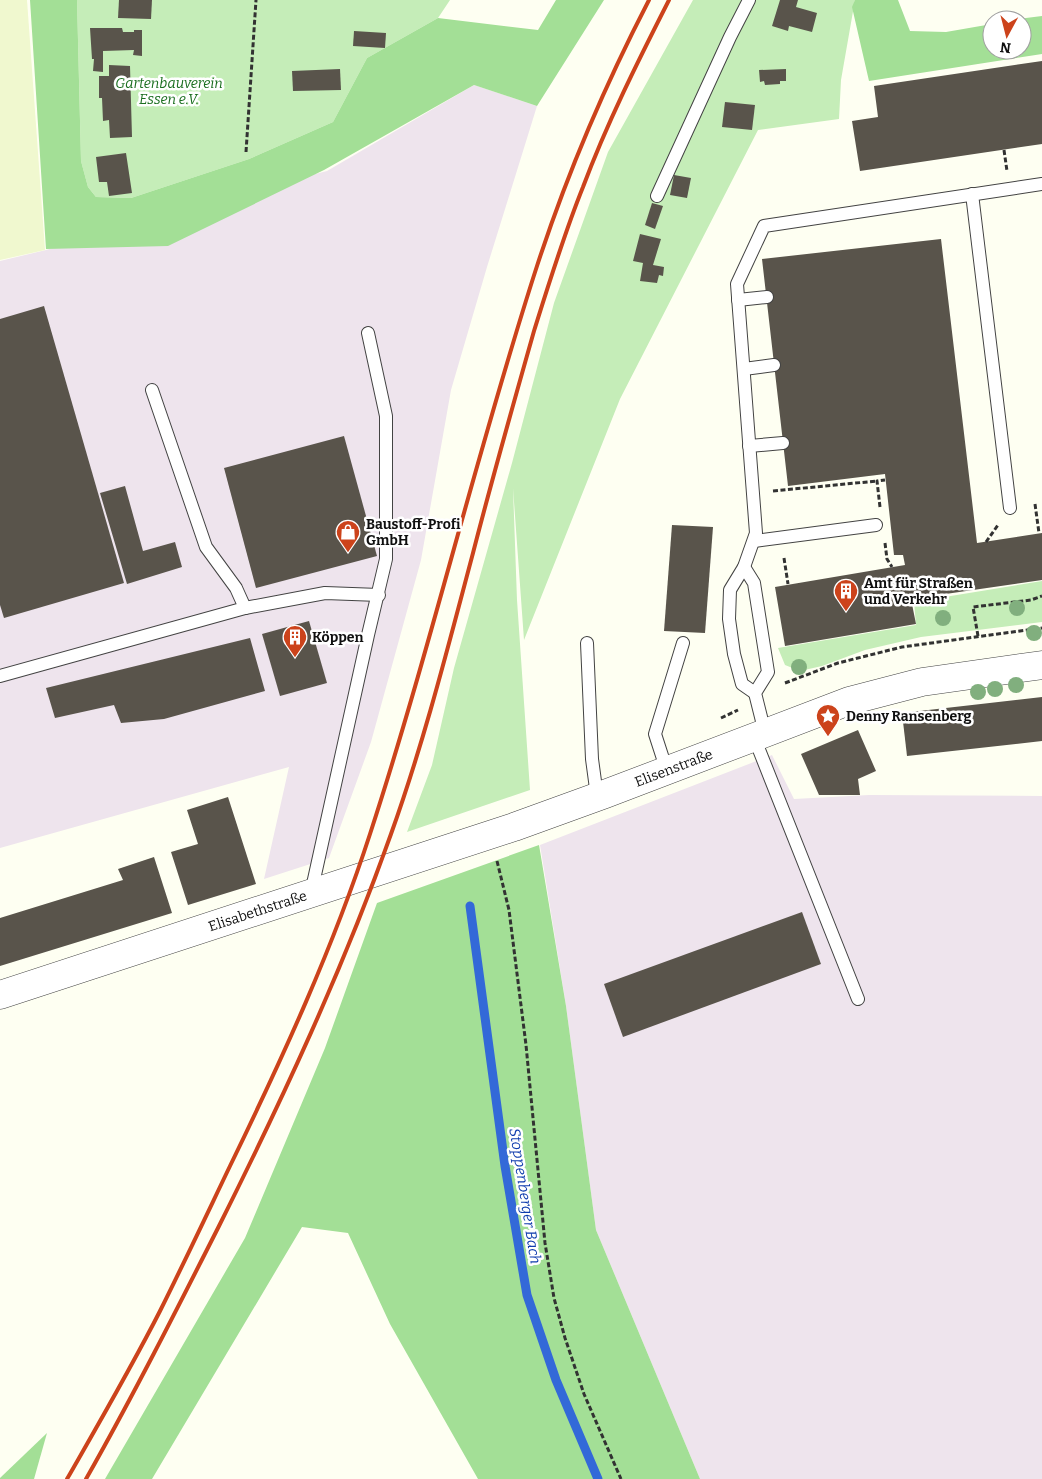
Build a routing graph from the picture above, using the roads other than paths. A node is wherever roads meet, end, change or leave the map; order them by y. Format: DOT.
graph roads {
  1 [pos="749,0"];
  2 [pos="1042,184"];
  3 [pos="972,194"];
  4 [pos="657,196"];
  5 [pos="766,297"];
  6 [pos="738,300"];
  7 [pos="368,333"];
  8 [pos="774,365"];
  9 [pos="744,369"];
  10 [pos="152,390"];
  11 [pos="783,443"];
  12 [pos="749,446"];
  13 [pos="1010,508"];
  14 [pos="876,525"];
  15 [pos="754,541"];
  16 [pos="744,567"];
  17 [pos="379,596"];
  18 [pos="245,608"];
  19 [pos="587,643"];
  20 [pos="683,643"];
  21 [pos="1042,665"];
  22 [pos="0,676"];
  23 [pos="755,693"];
  24 [pos="760,735"];
  25 [pos="667,771"];
  26 [pos="597,796"];
  27 [pos="311,893"];
  28 [pos="0,995"];
  29 [pos="858,999"];
  1 -- 4 [label="lane"];
  2 -- 3 [label="lane"];
  3 -- 6 [label="lane"];
  3 -- 13 [label="lane"];
  5 -- 6 [label="lane"];
  6 -- 9 [label="lane"];
  7 -- 17 [label="lane, Elisabethstraße"];
  8 -- 9 [label="lane"];
  9 -- 12 [label="lane"];
  10 -- 18 [label="lane"];
  11 -- 12 [label="lane"];
  12 -- 15 [label="lane"];
  14 -- 15 [label="lane"];
  15 -- 16 [label="lane"];
  16 -- 23 [label="lane"];
  16 -- 23 [label="lane"];
  17 -- 18 [label="lane"];
  17 -- 27 [label="lane, Elisabethstraße"];
  18 -- 22 [label="lane"];
  19 -- 26 [label="lane"];
  20 -- 25 [label="lane"];
  21 -- 24 [label="street, Elisenstraße"];
  23 -- 24 [label="lane"];
  24 -- 25 [label="street, Elisenstraße"];
  24 -- 29 [label="lane"];
  25 -- 26 [label="street, Elisenstraße"];
  26 -- 27 [label="street, Elisenstraße"];
  27 -- 28 [label="street, Elisabethstraße"];
}
